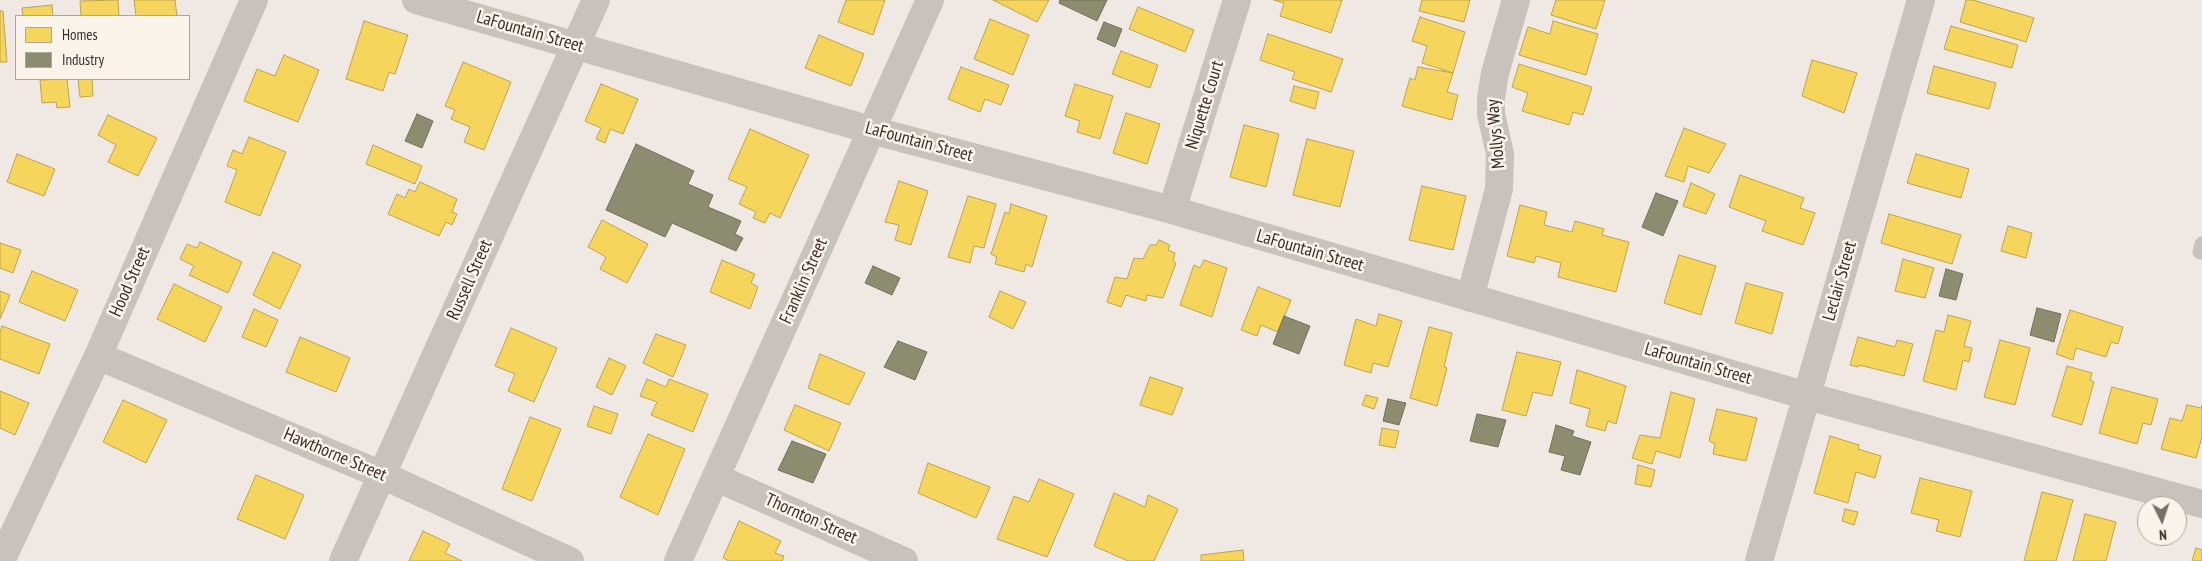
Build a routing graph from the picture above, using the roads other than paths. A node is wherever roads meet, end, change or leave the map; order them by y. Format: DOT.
graph roads {
  1 [pos="254,0"];
  2 [pos="416,0"];
  3 [pos="596,0"];
  4 [pos="930,0"];
  5 [pos="1237,0"];
  6 [pos="1516,0"];
  7 [pos="1921,0"];
  8 [pos="576,45"];
  9 [pos="871,130"];
  10 [pos="1172,210"];
  11 [pos="1470,298"];
  12 [pos="98,356"];
  13 [pos="1808,396"];
  14 [pos="382,475"];
  15 [pos="717,478"];
  16 [pos="2202,504"];
  17 [pos="7,529"];
  18 [pos="1,561"];
  19 [pos="344,561"];
  20 [pos="570,561"];
  21 [pos="678,561"];
  22 [pos="904,561"];
  23 [pos="1759,561"];
  1 -- 12 [label="street, Hood Street"];
  2 -- 8 [label="street, LaFountain Street"];
  3 -- 8 [label="street, Russell Street"];
  4 -- 9 [label="street, Franklin Street"];
  5 -- 10 [label="street, Niquette Court"];
  6 -- 11 [label="street, Mollys Way"];
  7 -- 13 [label="street, Leclair Street"];
  8 -- 9 [label="street, LaFountain Street"];
  8 -- 14 [label="street, Russell Street"];
  9 -- 10 [label="street, LaFountain Street"];
  9 -- 15 [label="street, Franklin Street"];
  10 -- 11 [label="street, LaFountain Street"];
  11 -- 13 [label="street, LaFountain Street"];
  12 -- 14 [label="street, Hawthorne Street"];
  12 -- 17 [label="street, Hood Street"];
  13 -- 16 [label="street, LaFountain Street"];
  13 -- 23 [label="street, Leclair Street"];
  14 -- 19 [label="street, Russell Street"];
  14 -- 20 [label="street, Hawthorne Street"];
  15 -- 21 [label="street, Franklin Street"];
  15 -- 22 [label="street, Thornton Street"];
  17 -- 18 [label="street, Hood Street"];
}
